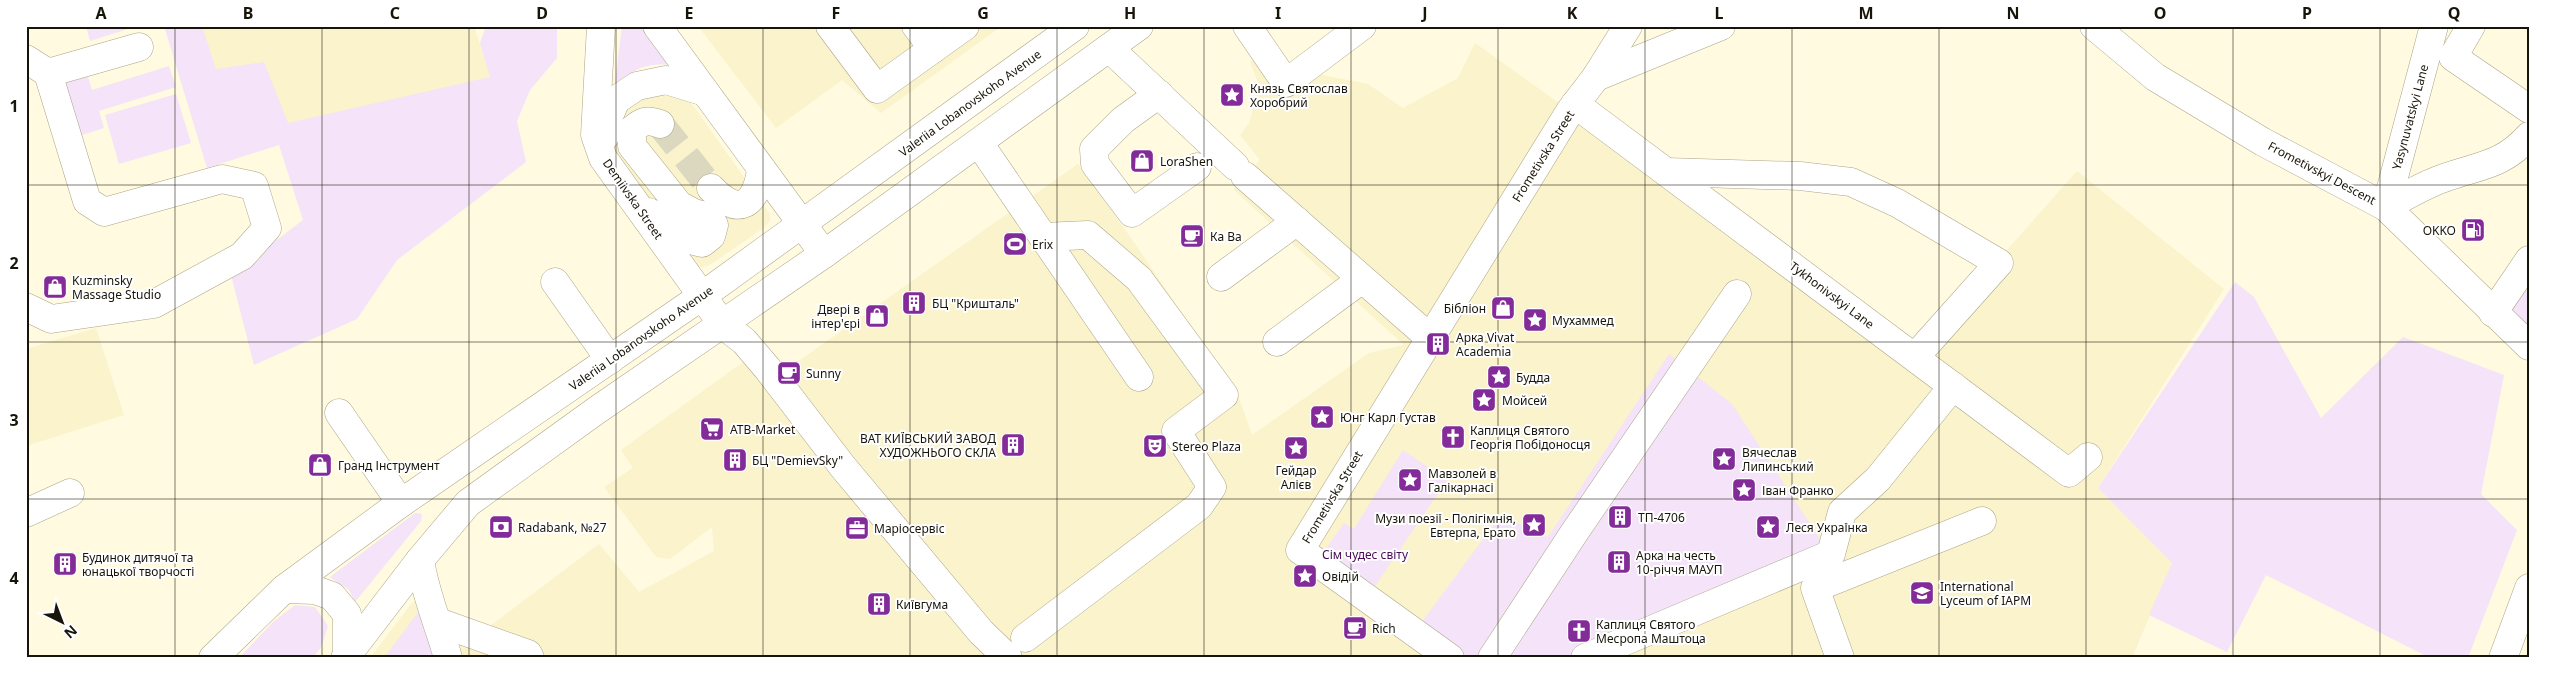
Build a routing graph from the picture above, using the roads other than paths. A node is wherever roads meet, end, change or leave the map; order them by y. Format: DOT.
graph roads {
  1 [pos="601,26"];
  2 [pos="657,26"];
  3 [pos="830,26"];
  4 [pos="916,26"];
  5 [pos="965,26"];
  6 [pos="1075,26"];
  7 [pos="1139,26"];
  8 [pos="1247,26"];
  9 [pos="1362,26"];
  10 [pos="1628,26"];
  11 [pos="2094,26"];
  12 [pos="2434,26"];
  13 [pos="2471,26"];
  14 [pos="1707,29"];
  15 [pos="139,47"];
  16 [pos="1110,48"];
  17 [pos="933,49"];
  18 [pos="37,66"];
  19 [pos="1596,77"];
  20 [pos="705,92"];
  21 [pos="1159,94"];
  22 [pos="1575,104"];
  23 [pos="2529,110"];
  24 [pos="660,124"];
  25 [pos="2529,136"];
  26 [pos="979,143"];
  27 [pos="603,158"];
  28 [pos="1197,167"];
  29 [pos="762,170"];
  30 [pos="1667,172"];
  31 [pos="711,188"];
  32 [pos="632,199"];
  33 [pos="2386,207"];
  34 [pos="1297,221"];
  35 [pos="802,225"];
  36 [pos="1043,237"];
  37 [pos="824,254"];
  38 [pos="2529,260"];
  39 [pos="1221,277"];
  40 [pos="1362,279"];
  41 [pos="555,282"];
  42 [pos="1737,294"];
  43 [pos="702,296"];
  44 [pos="26,307"];
  45 [pos="2493,313"];
  46 [pos="723,325"];
  47 [pos="1430,338"];
  48 [pos="1277,342"];
  49 [pos="2529,346"];
  50 [pos="1915,357"];
  51 [pos="610,360"];
  52 [pos="1139,378"];
  53 [pos="1953,386"];
  54 [pos="339,414"];
  55 [pos="2088,457"];
  56 [pos="70,493"];
  57 [pos="401,503"];
  58 [pos="26,513"];
  59 [pos="1982,521"];
  60 [pos="420,560"];
  61 [pos="2529,588"];
  62 [pos="284,589"];
  63 [pos="438,622"];
  64 [pos="1016,648"];
  65 [pos="1594,656"];
  66 [pos="346,657"];
  67 [pos="213,658"];
  68 [pos="448,658"];
  69 [pos="455,658"];
  70 [pos="464,658"];
  71 [pos="530,658"];
  72 [pos="1450,658"];
  73 [pos="1492,658"];
  74 [pos="1840,658"];
  75 [pos="2503,658"];
  1 -- 27 [label="street, Demiivska Street"];
  2 -- 20 [label="street"];
  3 -- 17 [label="street"];
  4 -- 17 [label="street"];
  5 -- 17 [label="street"];
  6 -- 35 [label="street, Valeriia Lobanovskoho Avenue"];
  7 -- 16 [label="street"];
  8 -- 9 [label="street"];
  10 -- 19 [label="street, Frometivska Street"];
  11 -- 33 [label="street, Frometivskyi Descent"];
  12 -- 33 [label="street, Yasynuvatskyi Lane"];
  13 -- 23 [label="street"];
  14 -- 19 [label="street"];
  15 -- 18 [label="street"];
  16 -- 21 [label="street"];
  16 -- 26 [label="street"];
  18 -- 44 [label="street"];
  19 -- 22 [label="street, Frometivska Street"];
  20 -- 27 [label="street"];
  20 -- 29 [label="street"];
  21 -- 28 [label="street"];
  21 -- 34 [label="street"];
  22 -- 30 [label="street, Tykhonivskyi Lane"];
  22 -- 47 [label="street, Frometivska Street"];
  24 -- 32 [label="street"];
  25 -- 33 [label="street"];
  26 -- 36 [label="street"];
  26 -- 37 [label="street"];
  27 -- 32 [label="street, Demiivska Street"];
  29 -- 31 [label="street"];
  29 -- 35 [label="street"];
  30 -- 50 [label="street, Tykhonivskyi Lane"];
  30 -- 50 [label="street"];
  32 -- 43 [label="street, Demiivska Street"];
  33 -- 45 [label="street, Frometivskyi Descent"];
  34 -- 39 [label="street"];
  34 -- 40 [label="street"];
  35 -- 37 [label="street"];
  35 -- 43 [label="street, Valeriia Lobanovskoho Avenue"];
  36 -- 52 [label="street"];
  36 -- 64 [label="street"];
  37 -- 46 [label="street"];
  38 -- 45 [label="street"];
  40 -- 47 [label="street"];
  40 -- 48 [label="street"];
  41 -- 51 [label="street"];
  42 -- 73 [label="street"];
  43 -- 46 [label="street, Demiivska Street"];
  43 -- 51 [label="street, Valeriia Lobanovskoho Avenue"];
  45 -- 49 [label="street, Frometivskyi Descent"];
  46 -- 60 [label="street"];
  46 -- 64 [label="street, Demiivska Street"];
  47 -- 72 [label="street, Frometivska Street"];
  50 -- 53 [label="street, Tykhonivskyi Lane"];
  51 -- 57 [label="street, Valeriia Lobanovskoho Avenue"];
  53 -- 55 [label="street, Tykhonivskyi Lane"];
  53 -- 65 [label="street"];
  54 -- 57 [label="street"];
  56 -- 58 [label="street"];
  57 -- 62 [label="street, Valeriia Lobanovskoho Avenue"];
  59 -- 74 [label="street"];
  60 -- 63 [label="street"];
  60 -- 66 [label="street"];
  61 -- 75 [label="street"];
  62 -- 66 [label="street"];
  62 -- 67 [label="street, Valeriia Lobanovskoho Avenue"];
  63 -- 68 [label="street"];
  63 -- 69 [label="street"];
  63 -- 70 [label="street"];
  63 -- 71 [label="street"];
}
